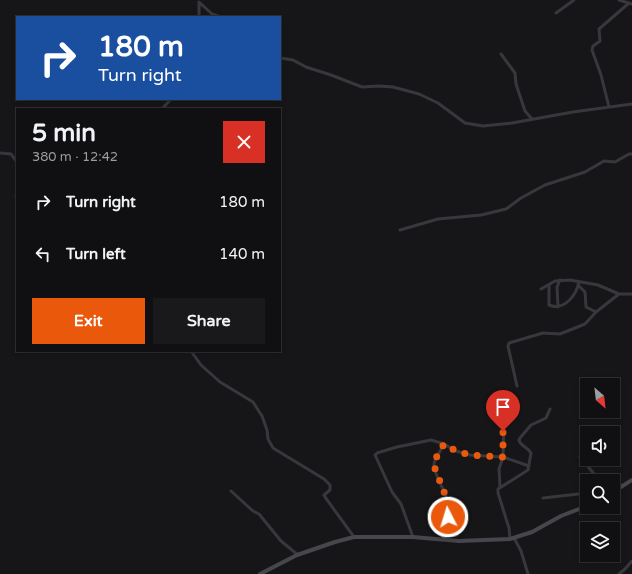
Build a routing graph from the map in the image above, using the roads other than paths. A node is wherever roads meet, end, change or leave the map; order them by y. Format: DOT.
graph roads {
  1 [pos="574,0"];
  2 [pos="619,0"];
  3 [pos="199,1"];
  4 [pos="631,4"];
  5 [pos="556,13"];
  6 [pos="199,16"];
  7 [pos="217,16"];
  8 [pos="501,54"];
  9 [pos="281,58"];
  10 [pos="170,100"];
  11 [pos="632,104"];
  12 [pos="608,107"];
  13 [pos="163,108"];
  14 [pos="532,120"];
  15 [pos="0,153"];
  16 [pos="632,154"];
  17 [pos="16,161"];
  18 [pos="400,230"];
  19 [pos="560,280"];
  20 [pos="579,284"];
  21 [pos="549,285"];
  22 [pos="541,289"];
  23 [pos="619,294"];
  24 [pos="632,294"];
  25 [pos="558,307"];
  26 [pos="596,312"];
  27 [pos="192,352"];
  28 [pos="517,386"];
  29 [pos="550,409"];
  30 [pos="504,419"];
  31 [pos="444,444"];
  32 [pos="503,457"];
  33 [pos="529,466"];
  34 [pos="588,466"];
  35 [pos="594,474"];
  36 [pos="632,480"];
  37 [pos="500,487"];
  38 [pos="620,488"];
  39 [pos="231,491"];
  40 [pos="580,494"];
  41 [pos="543,498"];
  42 [pos="580,509"];
  43 [pos="354,537"];
  44 [pos="413,537"];
  45 [pos="443,539"];
  46 [pos="512,539"];
  47 [pos="298,555"];
  48 [pos="632,561"];
  49 [pos="260,574"];
  50 [pos="528,574"];
  51 [pos="619,574"];
  1 -- 5 [label="street"];
  2 -- 4 [label="street"];
  3 -- 6 [label="street"];
  3 -- 7 [label="street"];
  4 -- 12 [label="street"];
  8 -- 14 [label="street"];
  9 -- 14 [label="street"];
  10 -- 13 [label="street"];
  11 -- 12 [label="street"];
  12 -- 14 [label="street"];
  15 -- 17 [label="street"];
  16 -- 18 [label="street"];
  19 -- 20 [label="street"];
  19 -- 21 [label="street"];
  19 -- 25 [label="street"];
  20 -- 23 [label="street"];
  20 -- 25 [label="street"];
  20 -- 26 [label="street"];
  21 -- 22 [label="street"];
  21 -- 25 [label="street"];
  23 -- 24 [label="street"];
  23 -- 26 [label="street"];
  26 -- 28 [label="street"];
  27 -- 43 [label="street"];
  29 -- 33 [label="street"];
  30 -- 32 [label="street"];
  31 -- 32 [label="street"];
  31 -- 44 [label="street"];
  31 -- 45 [label="street"];
  32 -- 33 [label="street"];
  32 -- 37 [label="street"];
  33 -- 37 [label="street"];
  34 -- 35 [label="street"];
  36 -- 38 [label="street"];
  37 -- 46 [label="street"];
  39 -- 47 [label="street"];
  40 -- 41 [label="street"];
  42 -- 46 [label="street"];
  43 -- 44 [label="street"];
  43 -- 47 [label="street"];
  44 -- 45 [label="street"];
  45 -- 46 [label="street"];
  46 -- 50 [label="street"];
  47 -- 49 [label="street"];
  48 -- 51 [label="street"];
}
